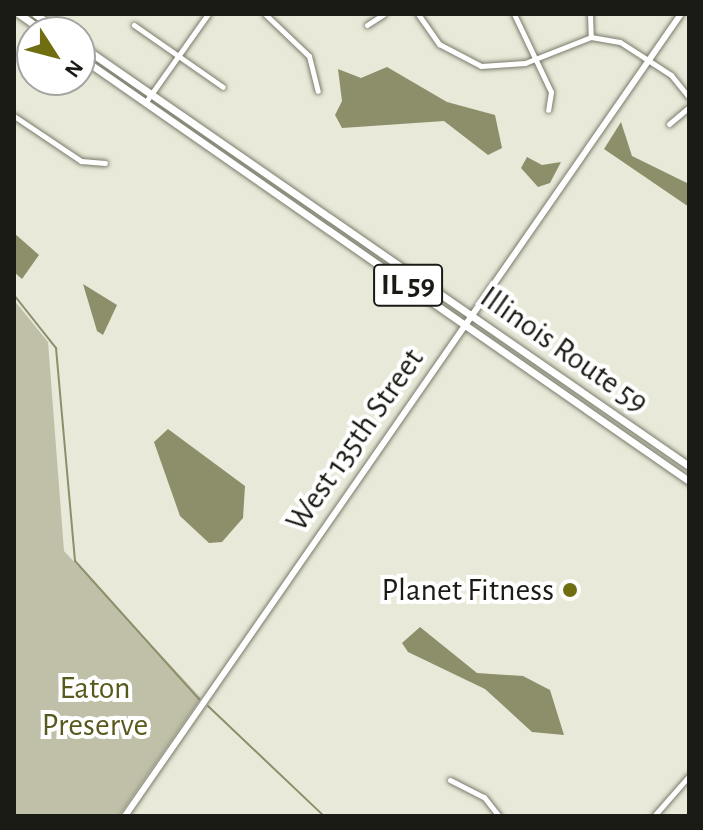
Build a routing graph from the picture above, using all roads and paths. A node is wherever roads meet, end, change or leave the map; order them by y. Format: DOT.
graph roads {
  1 [pos="208,14"];
  2 [pos="265,14"];
  3 [pos="384,14"];
  4 [pos="418,14"];
  5 [pos="514,14"];
  6 [pos="590,14"];
  7 [pos="681,14"];
  8 [pos="134,25"];
  9 [pos="367,25"];
  10 [pos="591,37"];
  11 [pos="96,56"];
  12 [pos="178,56"];
  13 [pos="535,59"];
  14 [pos="649,60"];
  15 [pos="96,68"];
  16 [pos="223,87"];
  17 [pos="318,91"];
  18 [pos="150,95"];
  19 [pos="689,97"];
  20 [pos="145,103"];
  21 [pos="689,107"];
  22 [pos="548,110"];
  23 [pos="14,116"];
  24 [pos="669,124"];
  25 [pos="105,163"];
  26 [pos="299,208"];
  27 [pos="319,209"];
  28 [pos="472,315"];
  29 [pos="465,325"];
  30 [pos="689,466"];
  31 [pos="689,481"];
  32 [pos="689,776"];
  33 [pos="450,780"];
  34 [pos="125,816"];
  35 [pos="499,816"];
  36 [pos="654,816"];
  1 -- 12 [label="street"];
  2 -- 17 [label="street"];
  3 -- 9 [label="street"];
  4 -- 13 [label="street"];
  5 -- 13 [label="street"];
  6 -- 10 [label="street"];
  7 -- 14 [label="street, West 135th Street"];
  8 -- 12 [label="street"];
  10 -- 13 [label="street"];
  10 -- 14 [label="street"];
  11 -- 18 [label="main road, IL 59"];
  12 -- 16 [label="street"];
  12 -- 18 [label="street"];
  13 -- 22 [label="street"];
  14 -- 19 [label="street"];
  14 -- 28 [label="street, West 135th Street"];
  15 -- 20 [label="main road, IL 59"];
  18 -- 20 [label="street"];
  18 -- 27 [label="main road, Illinois Route 59 / IL 59"];
  20 -- 26 [label="main road, Illinois Route 59 / IL 59"];
  21 -- 24 [label="street"];
  23 -- 25 [label="street"];
  26 -- 27 [label="main road"];
  26 -- 29 [label="main road, Illinois Route 59 / IL 59"];
  27 -- 28 [label="main road, Illinois Route 59 / IL 59"];
  28 -- 29 [label="street, West 135th Street"];
  28 -- 30 [label="main road, Illinois Route 59 / IL 59"];
  29 -- 31 [label="main road, Illinois Route 59 / IL 59"];
  29 -- 34 [label="street, West 135th Street"];
  32 -- 36 [label="street"];
  33 -- 35 [label="street"];
}
